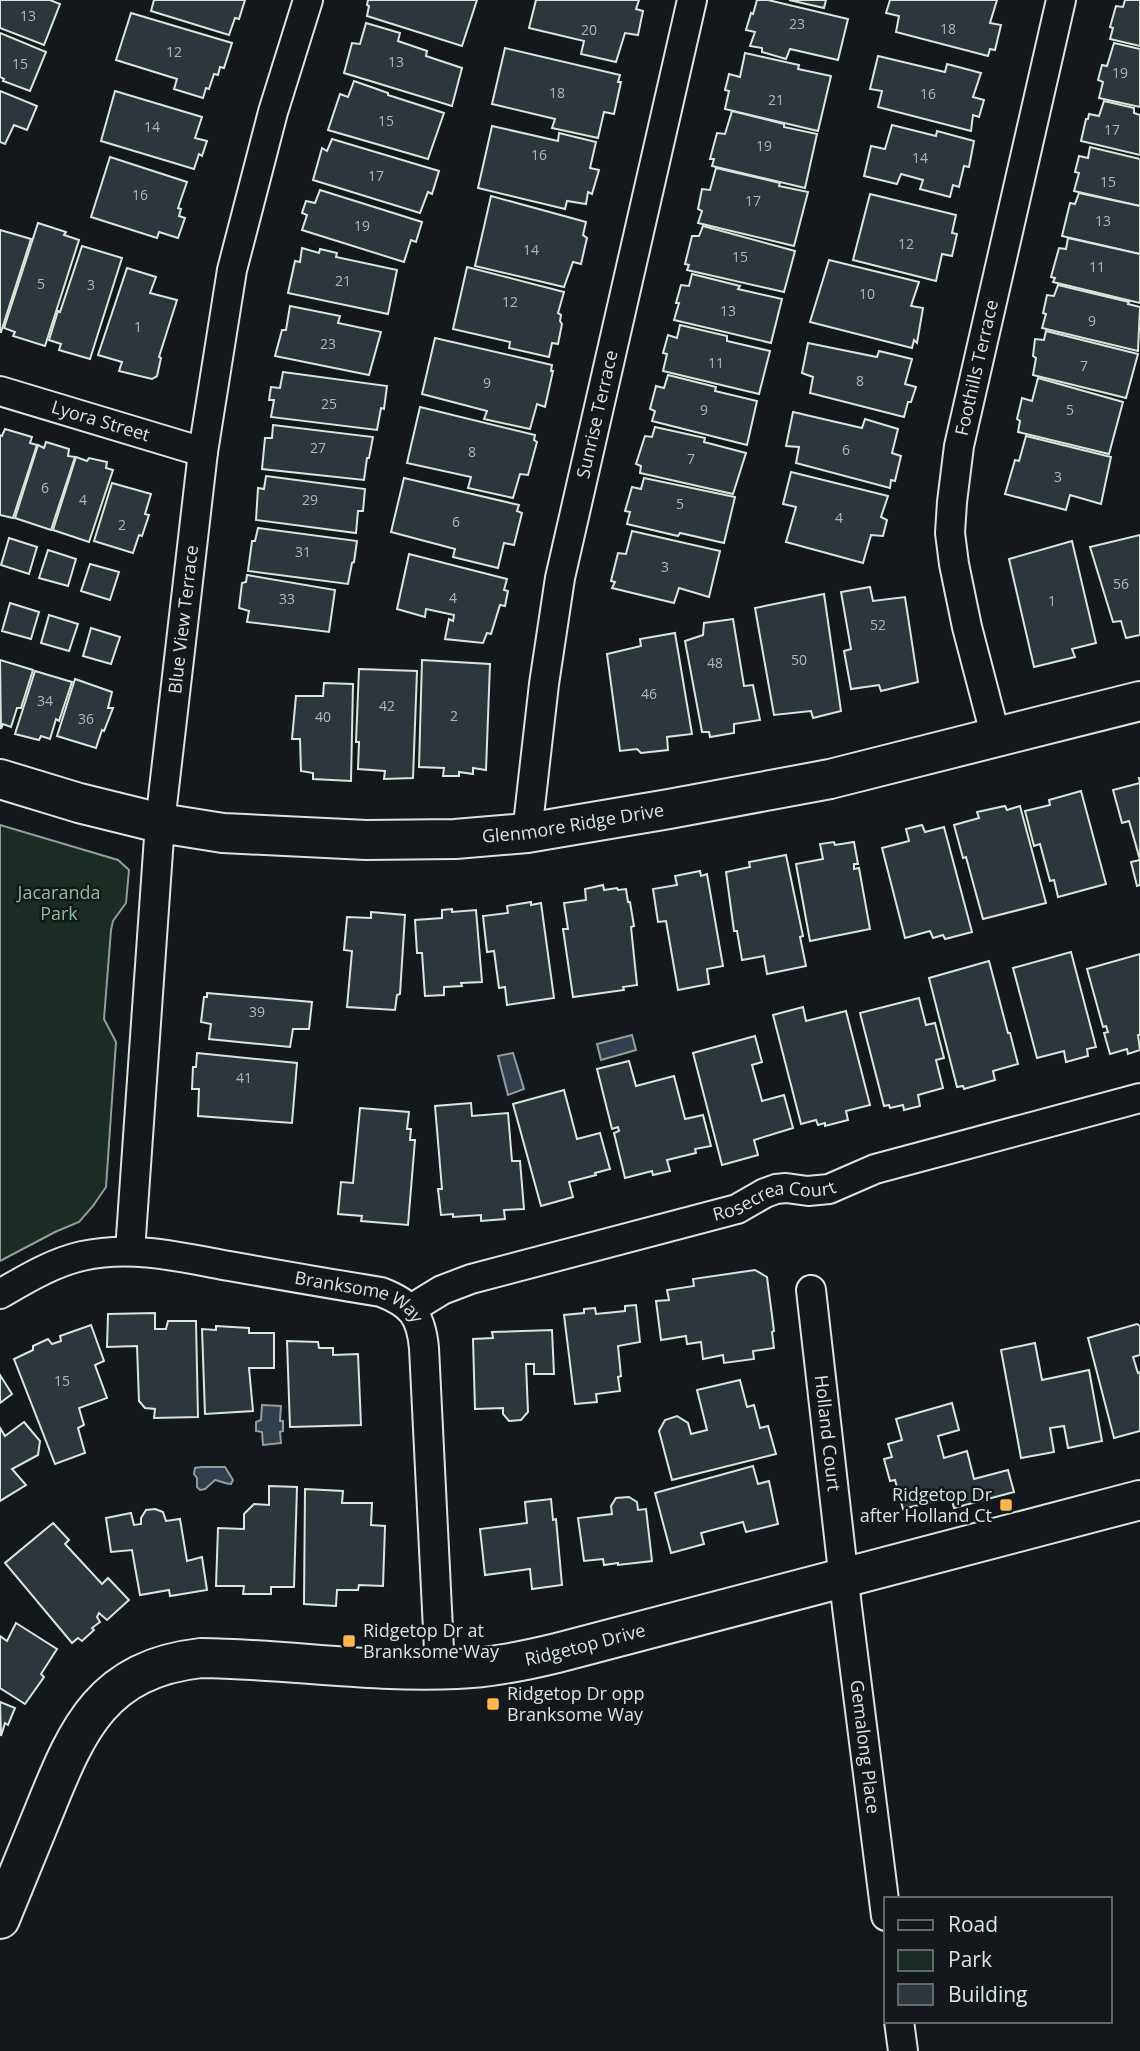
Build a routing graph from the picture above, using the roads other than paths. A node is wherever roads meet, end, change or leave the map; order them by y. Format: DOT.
graph roads {
  1 [pos="308,0"];
  2 [pos="692,0"];
  3 [pos="1061,0"];
  4 [pos="0,391"];
  5 [pos="203,452"];
  6 [pos="1140,701"];
  7 [pos="996,738"];
  8 [pos="0,779"];
  9 [pos="160,823"];
  10 [pos="527,833"];
  11 [pos="1140,1098"];
  12 [pos="130,1251"];
  13 [pos="811,1290"];
  14 [pos="0,1294"];
  15 [pos="411,1308"];
  16 [pos="1140,1500"];
  17 [pos="845,1576"];
  18 [pos="440,1670"];
  19 [pos="884,1900"];
  20 [pos="0,1919"];
  21 [pos="900,2023"];
  22 [pos="902,2051"];
  1 -- 5 [label="street, Blue View Terrace"];
  2 -- 10 [label="street, Sunrise Terrace"];
  3 -- 7 [label="street, Foothills Terrace"];
  4 -- 5 [label="street, Lyora Street"];
  5 -- 9 [label="street, Blue View Terrace"];
  6 -- 7 [label="street, Glenmore Ridge Drive"];
  7 -- 10 [label="street, Glenmore Ridge Drive"];
  8 -- 9 [label="street, Glenmore Ridge Drive"];
  9 -- 10 [label="street, Glenmore Ridge Drive"];
  9 -- 12 [label="street, Blue View Terrace"];
  11 -- 15 [label="street, Rosecrea Court"];
  12 -- 14 [label="street, Branksome Way"];
  12 -- 15 [label="street, Branksome Way"];
  13 -- 17 [label="street, Holland Court"];
  15 -- 18 [label="street, Branksome Way"];
  16 -- 17 [label="street, Ridgetop Drive"];
  17 -- 18 [label="street, Ridgetop Drive"];
  17 -- 19 [label="street, Gemalong Place"];
  18 -- 20 [label="street, Ridgetop Drive"];
  21 -- 22 [label="street"];
}
